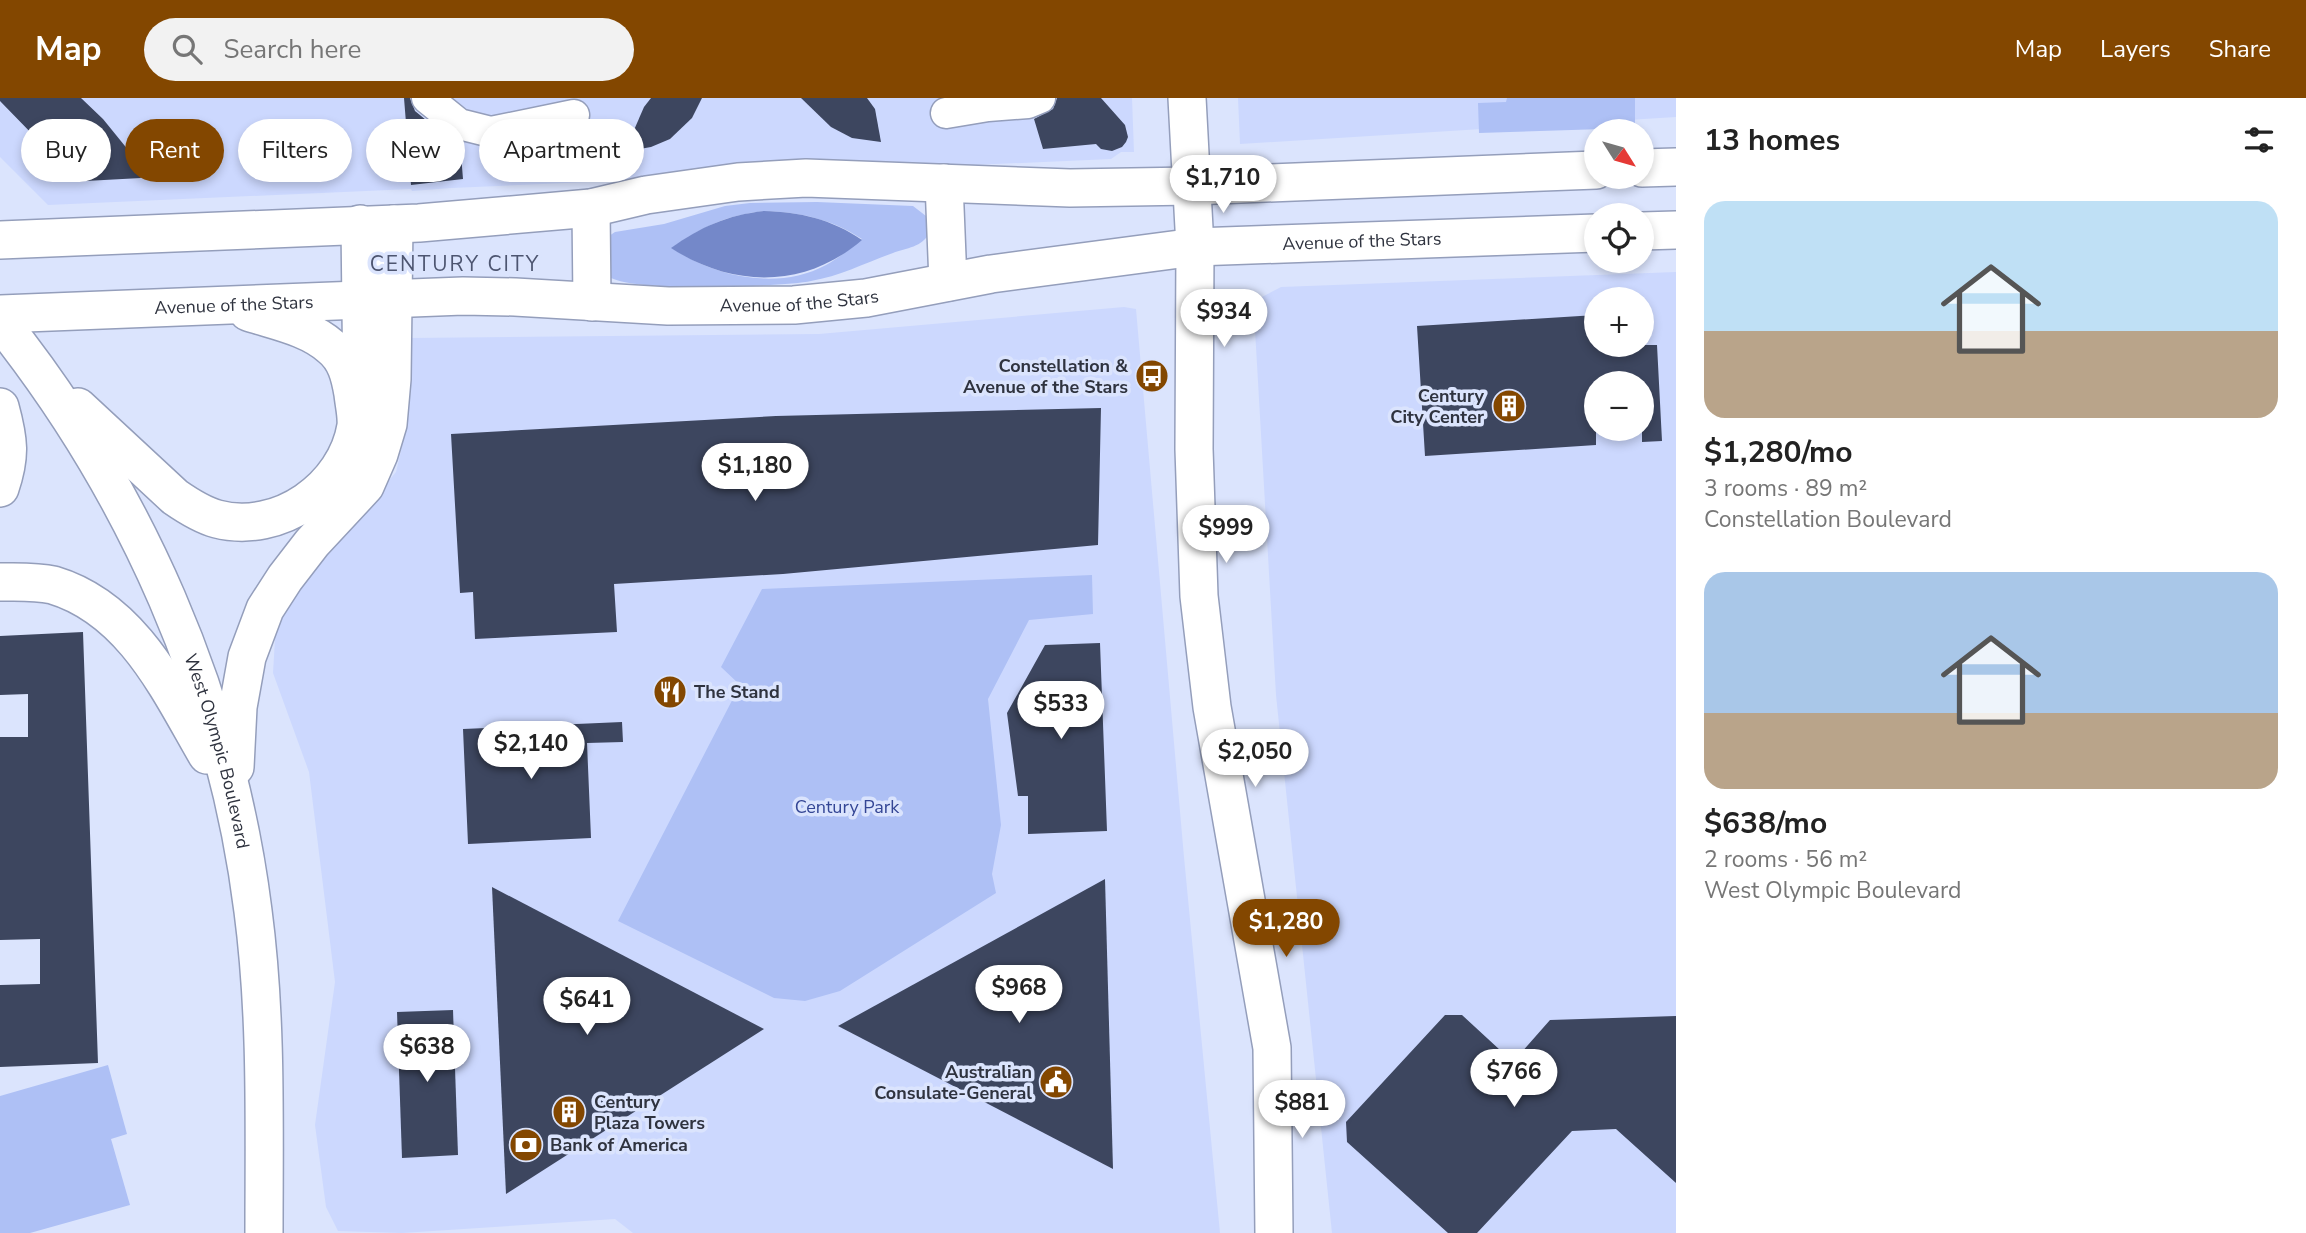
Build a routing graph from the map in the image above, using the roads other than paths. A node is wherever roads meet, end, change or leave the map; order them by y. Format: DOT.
graph roads {
  1 [pos="427,98"];
  2 [pos="1040,98"];
  3 [pos="1187,98"];
  4 [pos="946,113"];
  5 [pos="574,115"];
  6 [pos="1676,167"];
  7 [pos="1654,168"];
  8 [pos="1584,170"];
  9 [pos="944,183"];
  10 [pos="1192,186"];
  11 [pos="591,208"];
  12 [pos="377,224"];
  13 [pos="1676,230"];
  14 [pos="1654,231"];
  15 [pos="1584,233"];
  16 [pos="0,240"];
  17 [pos="1195,247"];
  18 [pos="948,282"];
  19 [pos="377,299"];
  20 [pos="592,302"];
  21 [pos="223,304"];
  22 [pos="0,314"];
  23 [pos="0,321"];
  24 [pos="39,372"];
  25 [pos="0,407"];
  26 [pos="356,424"];
  27 [pos="0,488"];
  28 [pos="0,582"];
  29 [pos="233,799"];
  30 [pos="264,1233"];
  31 [pos="1274,1233"];
  1 -- 5 [label="street"];
  2 -- 4 [label="street"];
  3 -- 10 [label="main road"];
  6 -- 7 [label="main road"];
  8 -- 10 [label="main road"];
  9 -- 10 [label="main road"];
  9 -- 11 [label="main road"];
  9 -- 18 [label="main road"];
  10 -- 17 [label="main road"];
  11 -- 12 [label="main road"];
  11 -- 20 [label="main road"];
  12 -- 16 [label="main road"];
  12 -- 19 [label="main road"];
  13 -- 14 [label="main road"];
  15 -- 17 [label="main road, Avenue of the Stars"];
  17 -- 18 [label="main road, Avenue of the Stars"];
  17 -- 31 [label="main road"];
  18 -- 20 [label="main road, Avenue of the Stars"];
  19 -- 20 [label="main road, Avenue of the Stars"];
  19 -- 21 [label="main road, Avenue of the Stars"];
  19 -- 26 [label="main road"];
  19 -- 29 [label="main road"];
  21 -- 22 [label="main road, Avenue of the Stars"];
  21 -- 26 [label="main road"];
  23 -- 24 [label="main road, West Olympic Boulevard"];
  24 -- 26 [label="main road"];
  24 -- 29 [label="main road, West Olympic Boulevard"];
  25 -- 27 [label="main road"];
  28 -- 29 [label="main road"];
  29 -- 30 [label="main road, West Olympic Boulevard"];
}
